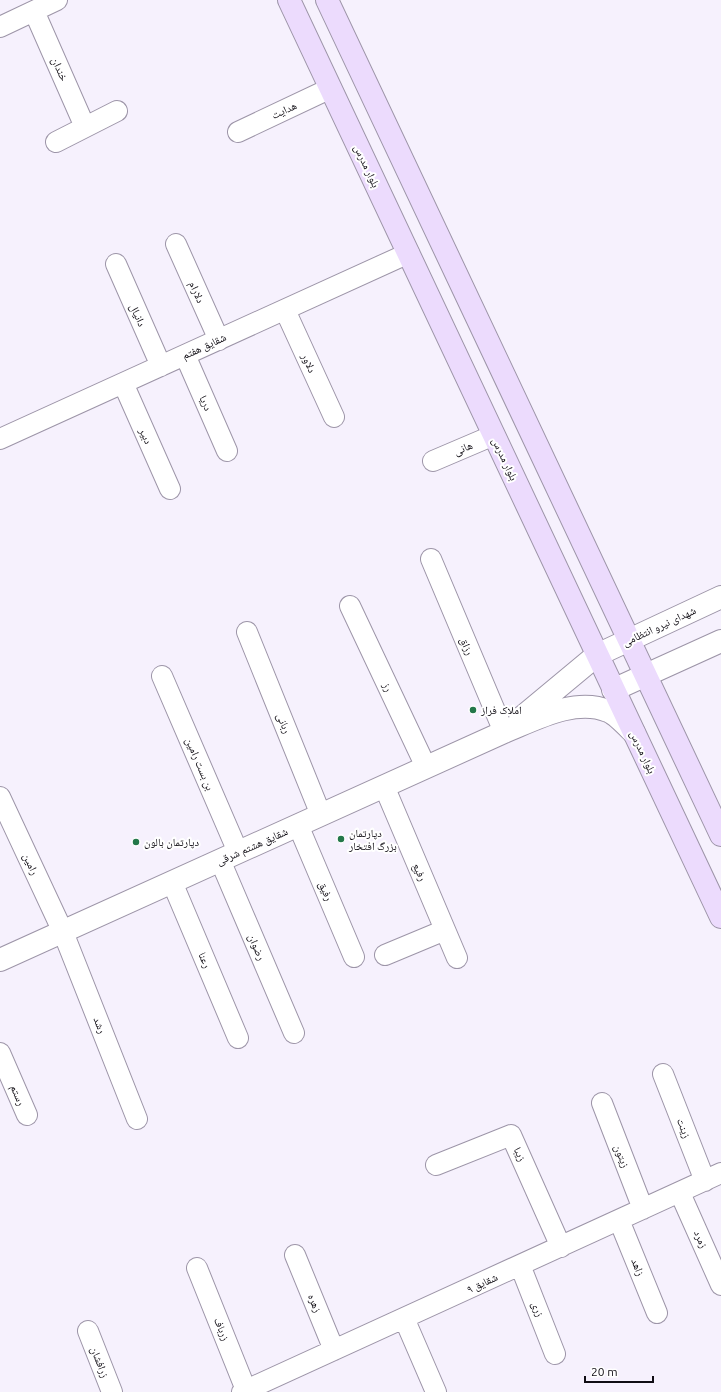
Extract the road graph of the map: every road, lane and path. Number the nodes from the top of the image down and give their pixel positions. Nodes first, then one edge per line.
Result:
1 (58, 0) edge
2 (289, 0) edge
3 (327, 0) edge
4 (34, 11) junction
5 (2, 21) edge
6 (331, 88) junction
7 (118, 111) dead end
8 (85, 127) junction
9 (238, 132) dead end
10 (56, 142) dead end
11 (176, 244) dead end
12 (409, 253) junction
13 (116, 264) dead end
14 (285, 310) junction
15 (219, 340) junction
16 (185, 355) junction
17 (161, 366) junction
18 (123, 383) junction
19 (334, 417) dead end
20 (494, 435) junction
21 (0, 439) edge
22 (227, 452) dead end
23 (433, 461) dead end
24 (170, 489) dead end
25 (431, 559) dead end
26 (721, 597) edge
27 (350, 606) dead end
28 (247, 632) dead end
29 (629, 640) junction
30 (721, 640) edge
31 (597, 655) junction
32 (646, 675) junction
33 (162, 676) dead end
34 (613, 690) junction
35 (504, 732) junction
36 (634, 733) junction
37 (426, 767) junction
38 (384, 786) junction
39 (3, 809) edge
40 (321, 815) junction
41 (298, 825) junction
42 (721, 835) edge
43 (229, 856) junction
44 (172, 882) junction
45 (721, 918) edge
46 (445, 930) junction
47 (63, 932) junction
48 (385, 955) dead end
49 (354, 957) dead end
50 (457, 958) dead end
51 (0, 960) edge
52 (294, 1034) dead end
53 (238, 1038) dead end
54 (0, 1053) edge
55 (663, 1074) dead end
56 (602, 1103) dead end
57 (27, 1115) dead end
58 (137, 1119) dead end
59 (436, 1165) dead end
60 (713, 1177) edge
61 (680, 1193) junction
62 (643, 1209) junction
63 (619, 1220) junction
64 (561, 1247) junction
65 (295, 1256) dead end
66 (520, 1265) junction
67 (197, 1268) dead end
68 (721, 1285) edge
69 (657, 1313) dead end
70 (404, 1318) junction
71 (88, 1331) dead end
72 (334, 1350) junction
73 (555, 1354) dead end
74 (244, 1391) edge
75 (112, 1392) edge
76 (436, 1392) edge

1 - 4 street
2 - 6 main road, بلوار مدرس
3 - 29 main road
4 - 5 street
4 - 8 street, خندان
6 - 9 street, هدایت
6 - 12 main road, بلوار مدرس
7 - 8 street
8 - 10 street
11 - 15 street, دلارام
12 - 14 street, شقایق هفتم
12 - 20 main road, بلوار مدرس
13 - 17 street, دانیال
14 - 15 street, شقایق هفتم
14 - 19 street, دلاور
15 - 16 street, شقایق هفتم
16 - 17 street, شقایق هفتم
16 - 22 street, دریا
17 - 18 street, شقایق هفتم
18 - 21 street, شقایق هفتم
18 - 24 street, دبیر
20 - 23 street, هانی
20 - 31 main road, بلوار مدرس
25 - 35 street, رزاق
26 - 29 street, شهدای نیرو انتظامی
27 - 37 street, رز
28 - 40 street, ربانی
29 - 31 street, شهدای نیرو انتظامی
29 - 32 main road
30 - 32 street
31 - 34 main road, بلوار مدرس
31 - 35 street, شقایق هشتم شرقی
32 - 34 street
32 - 42 main road
33 - 43 street, بن بست رامین
34 - 36 main road, بلوار مدرس
35 - 36 street, شقایق هشتم شرقی
35 - 37 street, شقایق هشتم شرقی
36 - 45 main road, بلوار مدرس
37 - 38 street, شقایق هشتم شرقی
38 - 40 street, شقایق هشتم شرقی
38 - 46 street, رفیع
39 - 47 street, رامین
40 - 41 street, شقایق هشتم شرقی
41 - 43 street, شقایق هشتم شرقی
41 - 49 street, رفیق
43 - 44 street, شقایق هشتم شرقی
43 - 52 street, رضوان
44 - 47 street, شقایق هشتم شرقی
44 - 53 street, رعنا
46 - 48 street
46 - 50 street, رفیع
47 - 51 street, شقایق هشتم شرقی
47 - 58 street, رشد
54 - 57 street, رستم
55 - 60 street, زینت
56 - 62 street, زیتون
59 - 64 street, زیبا
60 - 61 street, شقایق ۹
61 - 62 street, شقایق ۹
61 - 68 street, زمرد
62 - 63 street, شقایق ۹
63 - 64 street, شقایق ۹
63 - 69 street, زاهد
64 - 66 street, شقایق ۹
65 - 72 street, زهره
66 - 70 street, شقایق ۹
66 - 73 street, زری
67 - 74 street, زرباف
70 - 72 street, شقایق ۹
70 - 76 street
71 - 75 street, زرافشان
72 - 74 street, شقایق ۹

